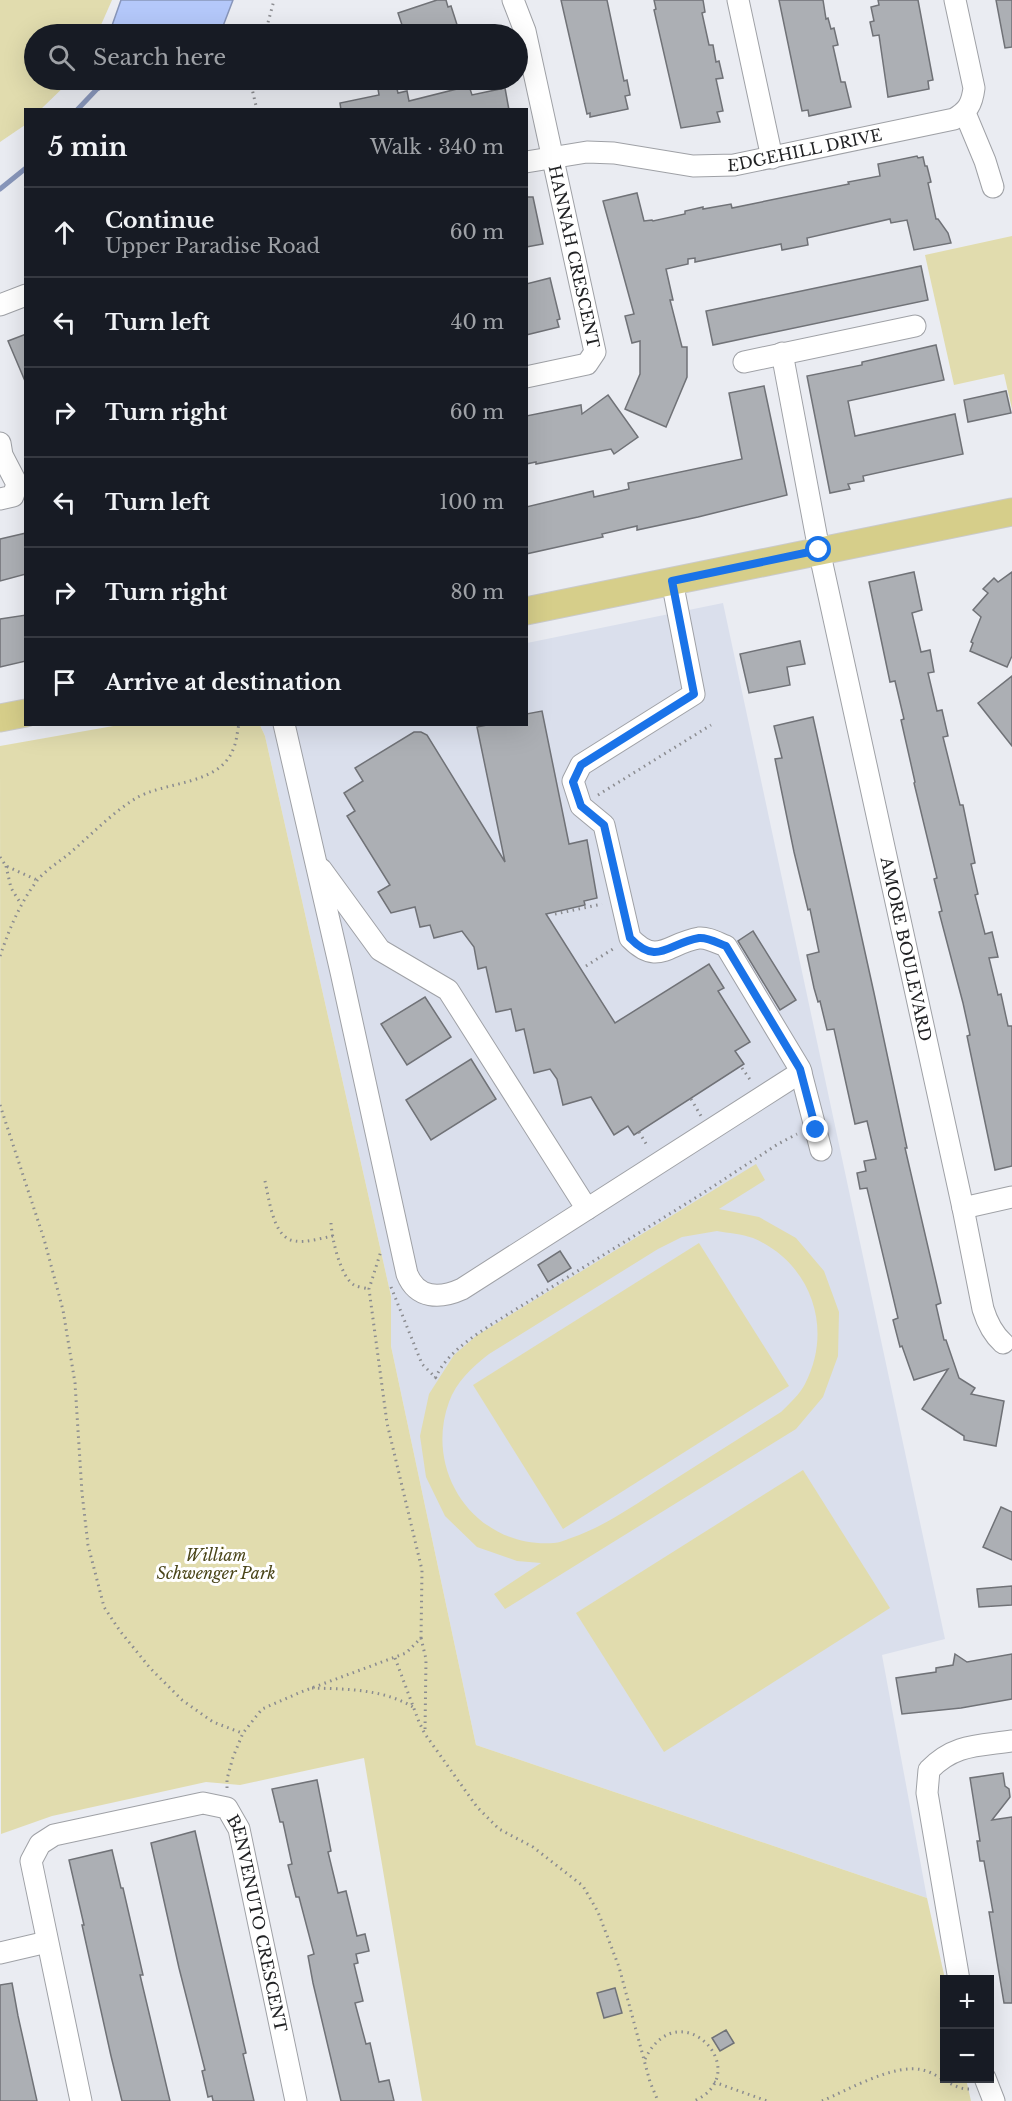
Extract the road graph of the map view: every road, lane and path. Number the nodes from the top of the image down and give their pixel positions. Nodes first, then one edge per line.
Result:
1 (274, 0) edge
2 (513, 0) edge
3 (738, 0) edge
4 (955, 0) edge
5 (268, 24) edge
6 (522, 24) edge
7 (528, 44) edge
8 (252, 90) edge
9 (257, 108) edge
10 (966, 113) junction
11 (554, 158) junction
12 (772, 158) junction
13 (528, 162) edge
14 (993, 187) dead end
15 (24, 296) edge
16 (0, 305) edge
17 (915, 326) dead end
18 (782, 353) junction
19 (744, 362) dead end
20 (528, 377) edge
21 (0, 443) edge
22 (0, 499) edge
23 (1012, 512) edge
24 (819, 550) junction
25 (672, 581) junction
26 (528, 611) edge
27 (24, 713) edge
28 (0, 718) edge
29 (711, 725) dead end
30 (239, 726) edge
31 (284, 726) edge
32 (581, 806) junction
33 (0, 857) edge
34 (315, 861) junction
35 (6, 866) junction
36 (38, 880) junction
37 (622, 900) junction
38 (21, 904) junction
39 (555, 914) dead end
40 (630, 938) junction
41 (0, 956) edge
42 (586, 966) dead end
43 (801, 1072) junction
44 (0, 1105) edge
45 (819, 1140) joint
46 (265, 1180) dead end
47 (1012, 1197) edge
48 (963, 1208) junction
49 (587, 1209) junction
50 (331, 1223) dead end
51 (397, 1227) junction
52 (333, 1236) junction
53 (405, 1263) junction
54 (369, 1288) junction
55 (1003, 1343) dead end
56 (422, 1638) junction
57 (395, 1658) junction
58 (310, 1688) junction
59 (415, 1708) junction
60 (243, 1733) junction
61 (425, 1734) junction
62 (1012, 1741) edge
63 (226, 1808) junction
64 (47, 1942) junction
65 (0, 1953) edge
66 (958, 1975) edge
67 (644, 2061) junction
68 (714, 2082) junction
69 (989, 2090) edge
70 (81, 2101) edge
71 (296, 2101) edge
72 (658, 2101) edge
73 (694, 2101) edge
74 (767, 2101) edge
75 (822, 2101) edge

1 - 5 path
2 - 6 street, HANNAH CRESCENT
3 - 12 street
4 - 10 street
7 - 11 street, HANNAH CRESCENT
8 - 9 path
10 - 12 street, EDGEHILL DRIVE
10 - 14 street
11 - 12 street, EDGEHILL DRIVE
11 - 13 street, EDGEHILL DRIVE
11 - 20 street, HANNAH CRESCENT
15 - 16 street
17 - 18 street
18 - 19 street
18 - 24 street, AMORE BOULEVARD
21 - 22 street
23 - 24 main road
24 - 25 main road
24 - 48 street, AMORE BOULEVARD
25 - 26 main road
25 - 32 street
27 - 28 main road
29 - 32 path
30 - 36 path
31 - 34 street
32 - 37 street
33 - 35 path
34 - 49 street
34 - 51 street
35 - 36 path
35 - 38 path
36 - 38 path
37 - 39 path
37 - 40 street
38 - 41 path
40 - 42 path
40 - 43 street
43 - 45 street
43 - 49 street
44 - 60 path
45 - 53 path
46 - 52 path
47 - 48 street
48 - 55 street, AMORE BOULEVARD
49 - 53 street
50 - 52 path
51 - 53 street
51 - 54 path
52 - 54 path
54 - 56 path
56 - 57 path
56 - 61 path
57 - 58 path
57 - 59 path
58 - 59 path
58 - 60 path
59 - 61 path
60 - 63 path
61 - 67 path
62 - 66 street
63 - 64 street, BENVENUTO CRESCENT
63 - 71 street, BENVENUTO CRESCENT
64 - 65 street
64 - 70 street, BENVENUTO CRESCENT
67 - 68 path
67 - 72 path
68 - 73 path
68 - 74 path
69 - 75 path

